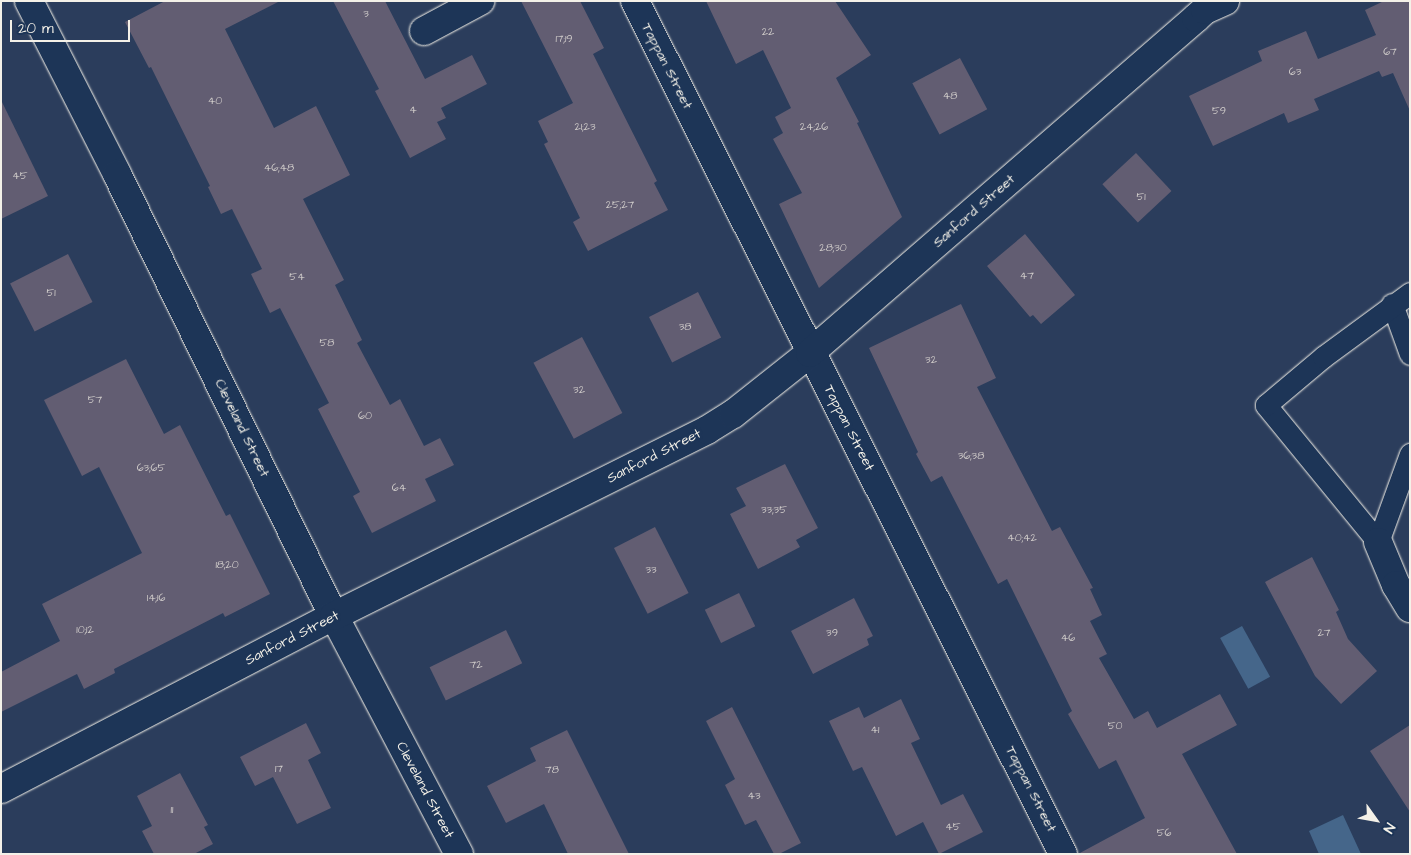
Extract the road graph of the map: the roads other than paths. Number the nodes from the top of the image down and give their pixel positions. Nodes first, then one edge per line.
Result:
1 (29, 1) edge
2 (480, 1) edge
3 (635, 1) edge
4 (1210, 4) edge
5 (424, 31) dead end
6 (1410, 293) edge
7 (1392, 304) junction
8 (810, 353) junction
9 (1410, 354) edge
10 (1410, 454) edge
11 (1378, 542) junction
12 (1410, 608) edge
13 (334, 616) junction
14 (1, 789) edge
15 (459, 854) edge
16 (1063, 854) edge

1 - 13 street, Cleveland Street
2 - 5 street
3 - 8 street, Tappan Street
4 - 8 street, Sanford Street
6 - 7 lane
7 - 9 lane
7 - 11 lane
8 - 13 street, Sanford Street
8 - 16 street, Tappan Street
10 - 11 lane
11 - 12 street
13 - 14 street, Sanford Street
13 - 15 street, Cleveland Street

